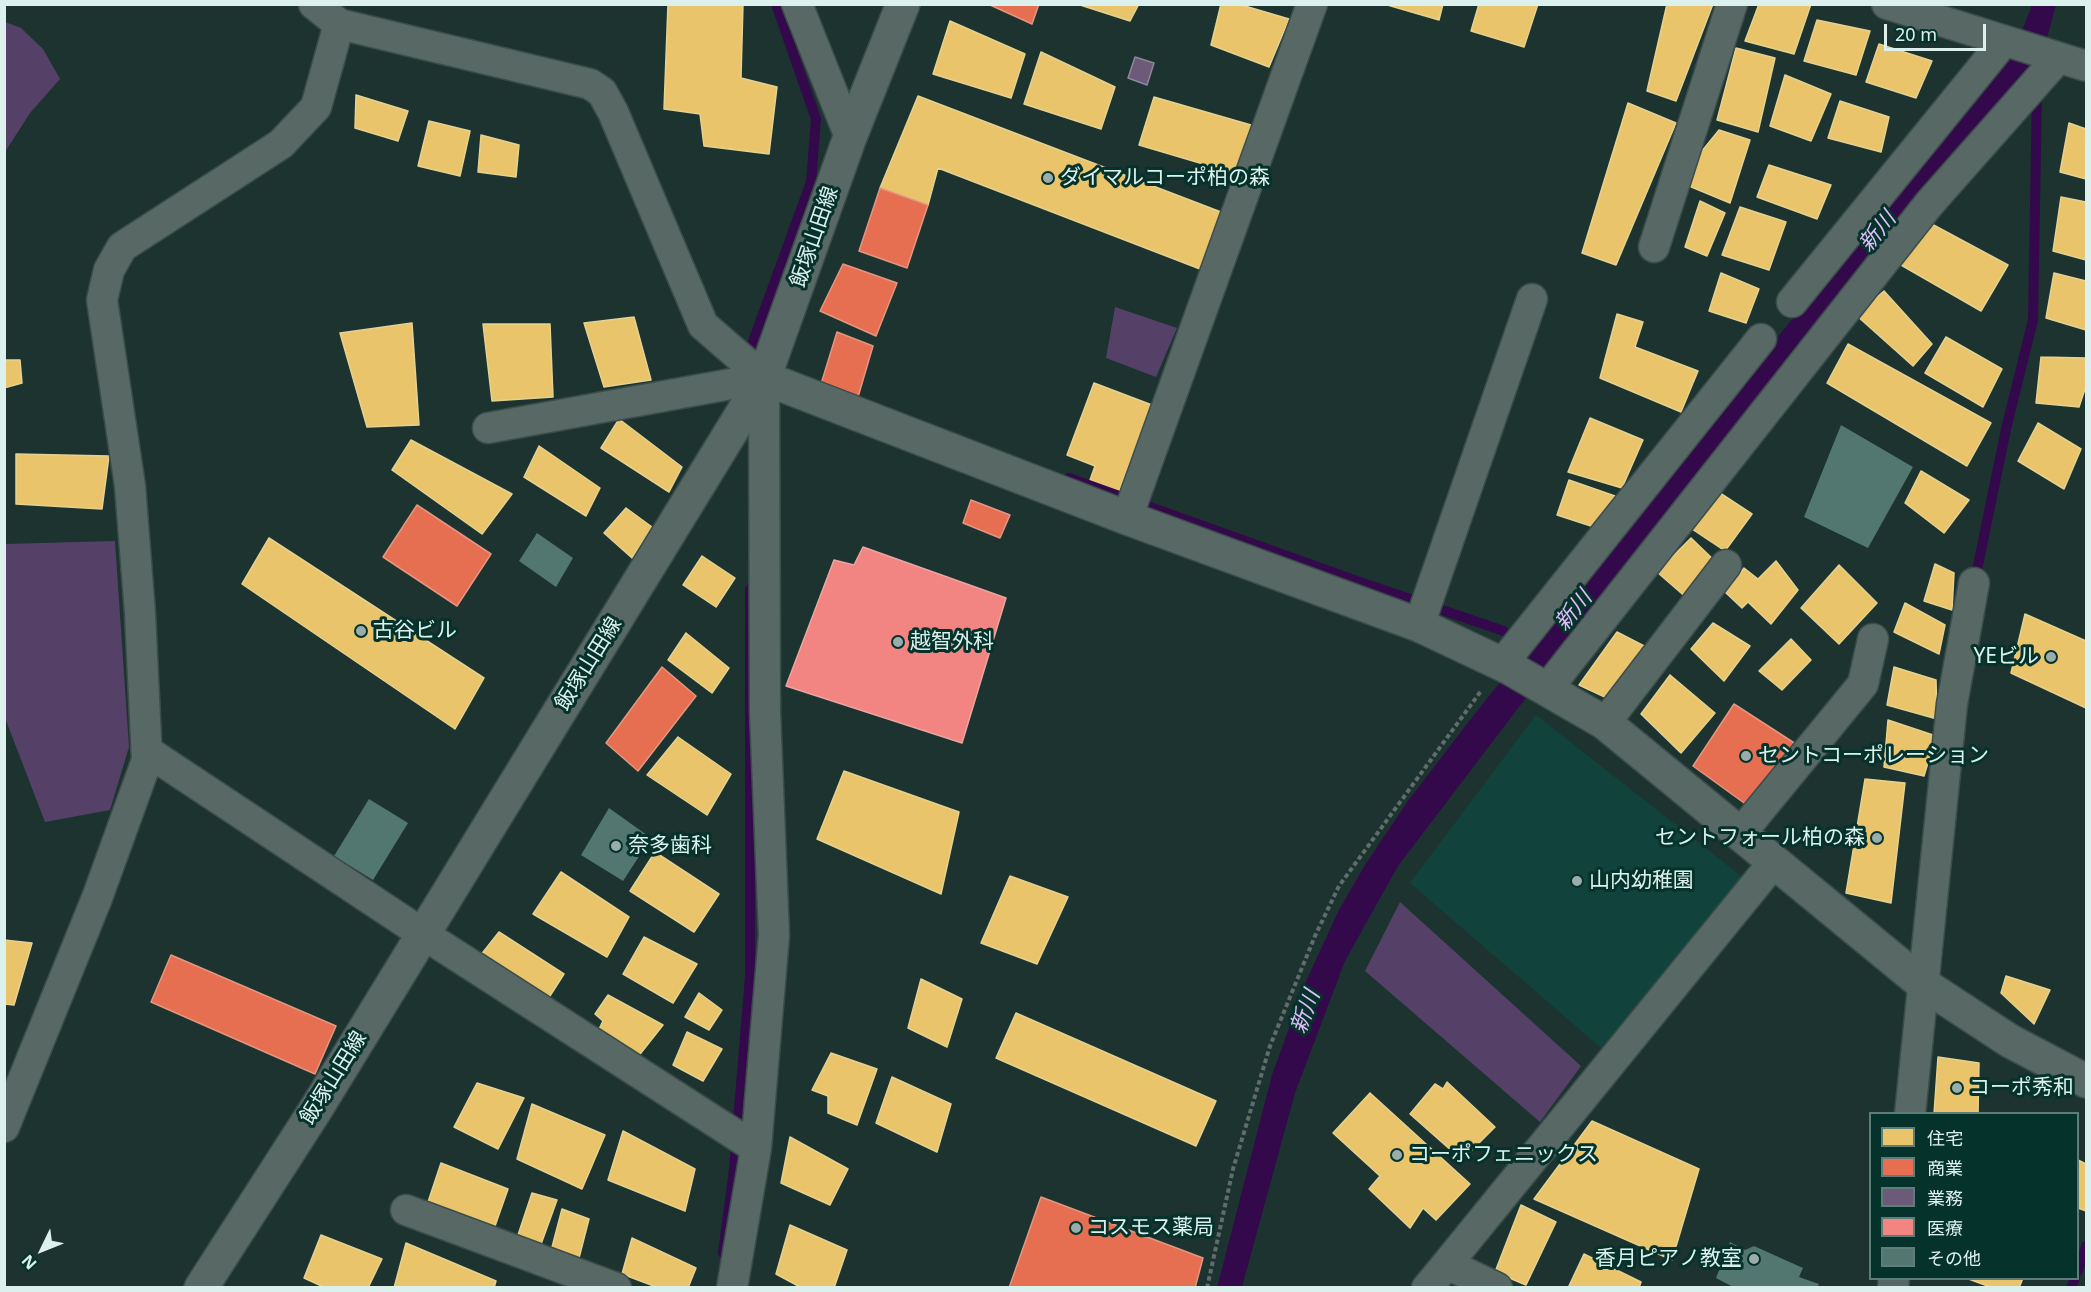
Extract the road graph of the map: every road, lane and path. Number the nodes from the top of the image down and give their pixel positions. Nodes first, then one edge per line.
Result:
1 (314, 4) edge
2 (797, 4) edge
3 (903, 4) edge
4 (1312, 4) edge
5 (1731, 4) edge
6 (1887, 4) edge
7 (339, 24) junction
8 (2009, 42) junction
9 (2063, 59) edge
10 (850, 137) junction
11 (1654, 247) dead end
12 (1532, 299) dead end
13 (1792, 302) dead end
14 (1761, 339) dead end
15 (765, 378) junction
16 (488, 428) dead end
17 (1127, 518) junction
18 (1726, 565) dead end
19 (1974, 583) dead end
20 (1419, 625) junction
21 (1873, 639) dead end
22 (1505, 665) junction
23 (1544, 688) junction
24 (1605, 723) junction
25 (147, 751) junction
26 (1740, 834) junction
27 (1774, 862) junction
28 (423, 934) junction
29 (1923, 984) junction
30 (2086, 1081) edge
31 (1910, 1112) edge
32 (4, 1127) edge
33 (756, 1148) junction
34 (406, 1210) dead end
35 (1447, 1264) junction
36 (201, 1287) edge
37 (615, 1287) edge
38 (732, 1287) edge
39 (1207, 1287) edge
40 (1426, 1287) edge
41 (1497, 1287) edge

1 - 7 street
2 - 10 street
3 - 10 street, 飯塚山田線
4 - 17 street
5 - 11 street
6 - 8 street
7 - 15 street
7 - 25 street
8 - 9 street
8 - 13 street
9 - 23 street
10 - 15 street, 飯塚山田線
12 - 20 street
14 - 22 street
15 - 16 street
15 - 17 street
15 - 28 street, 飯塚山田線
15 - 33 street
17 - 20 street
18 - 24 street
19 - 29 street
20 - 22 street
21 - 26 street
22 - 23 street
22 - 39 path
23 - 24 street
24 - 26 street
25 - 28 street
25 - 32 street
26 - 27 street
27 - 29 street
27 - 35 street
28 - 33 street
28 - 36 street, 飯塚山田線
29 - 30 street
29 - 31 street
33 - 38 street
34 - 37 street
35 - 40 street
35 - 41 street

